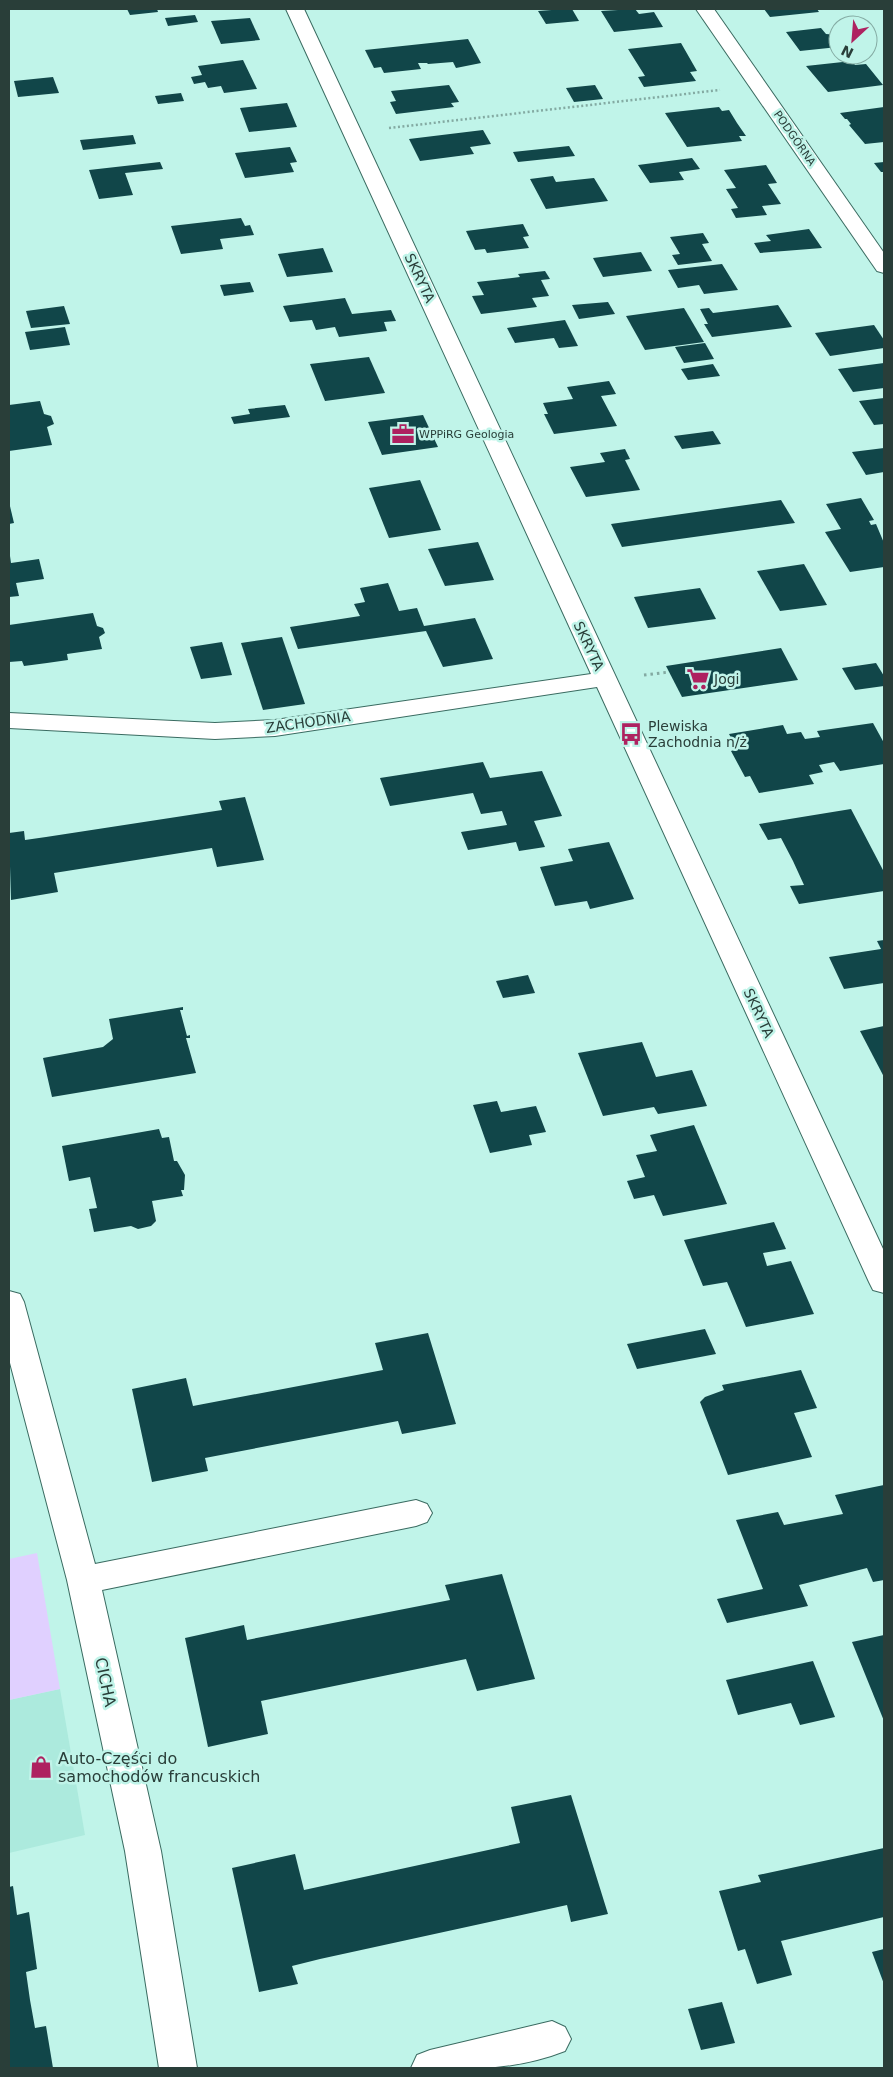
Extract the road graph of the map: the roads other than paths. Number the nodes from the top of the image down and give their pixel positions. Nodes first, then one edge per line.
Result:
1 (295, 9) edge
2 (705, 9) edge
3 (884, 267) edge
4 (605, 679) junction
5 (9, 721) edge
6 (884, 1282) edge
7 (9, 1302) edge
8 (416, 1513) dead end
9 (83, 1580) junction
10 (552, 2040) dead end
11 (178, 2068) edge
12 (430, 2068) edge

1 - 4 street, SKRYTA
2 - 3 street, PODGÓRNA
4 - 5 street, ZACHODNIA
4 - 6 street, SKRYTA
7 - 9 street, CICHA
8 - 9 street
9 - 11 street, CICHA
10 - 12 street

